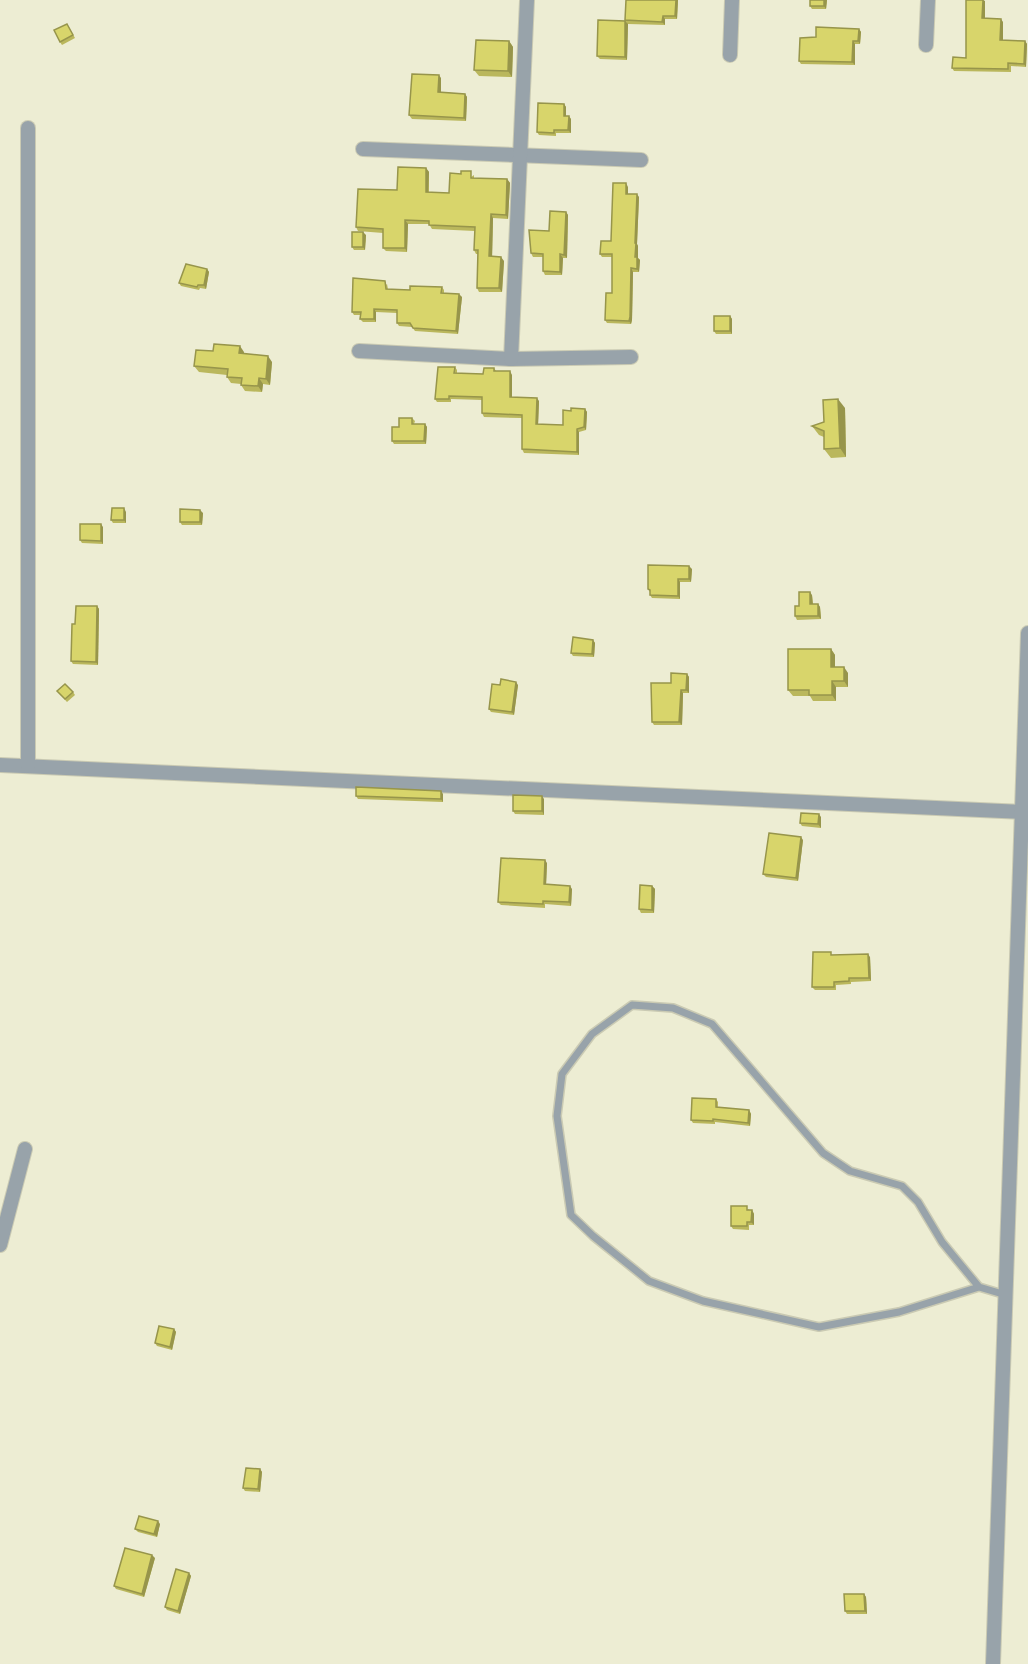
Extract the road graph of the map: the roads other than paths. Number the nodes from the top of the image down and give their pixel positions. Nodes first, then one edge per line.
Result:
1 (527, 0) edge
2 (732, 0) edge
3 (928, 0) edge
4 (926, 45) dead end
5 (730, 55) dead end
6 (28, 128) dead end
7 (363, 149) dead end
8 (520, 154) junction
9 (641, 160) dead end
10 (359, 351) dead end
11 (631, 357) dead end
12 (511, 359) junction
13 (1028, 633) edge
14 (0, 765) edge
15 (28, 766) junction
16 (1023, 812) junction
17 (25, 1149) dead end
18 (0, 1245) edge
19 (979, 1287) junction
20 (1006, 1295) junction
21 (993, 1664) edge

1 - 8 street
2 - 5 street
3 - 4 street
6 - 15 street
7 - 8 street
8 - 9 street
8 - 12 street
10 - 12 street
11 - 12 street
13 - 16 street
14 - 15 street
15 - 16 street
16 - 20 street
17 - 18 street
19 - 19 lane
19 - 20 lane
20 - 21 street

